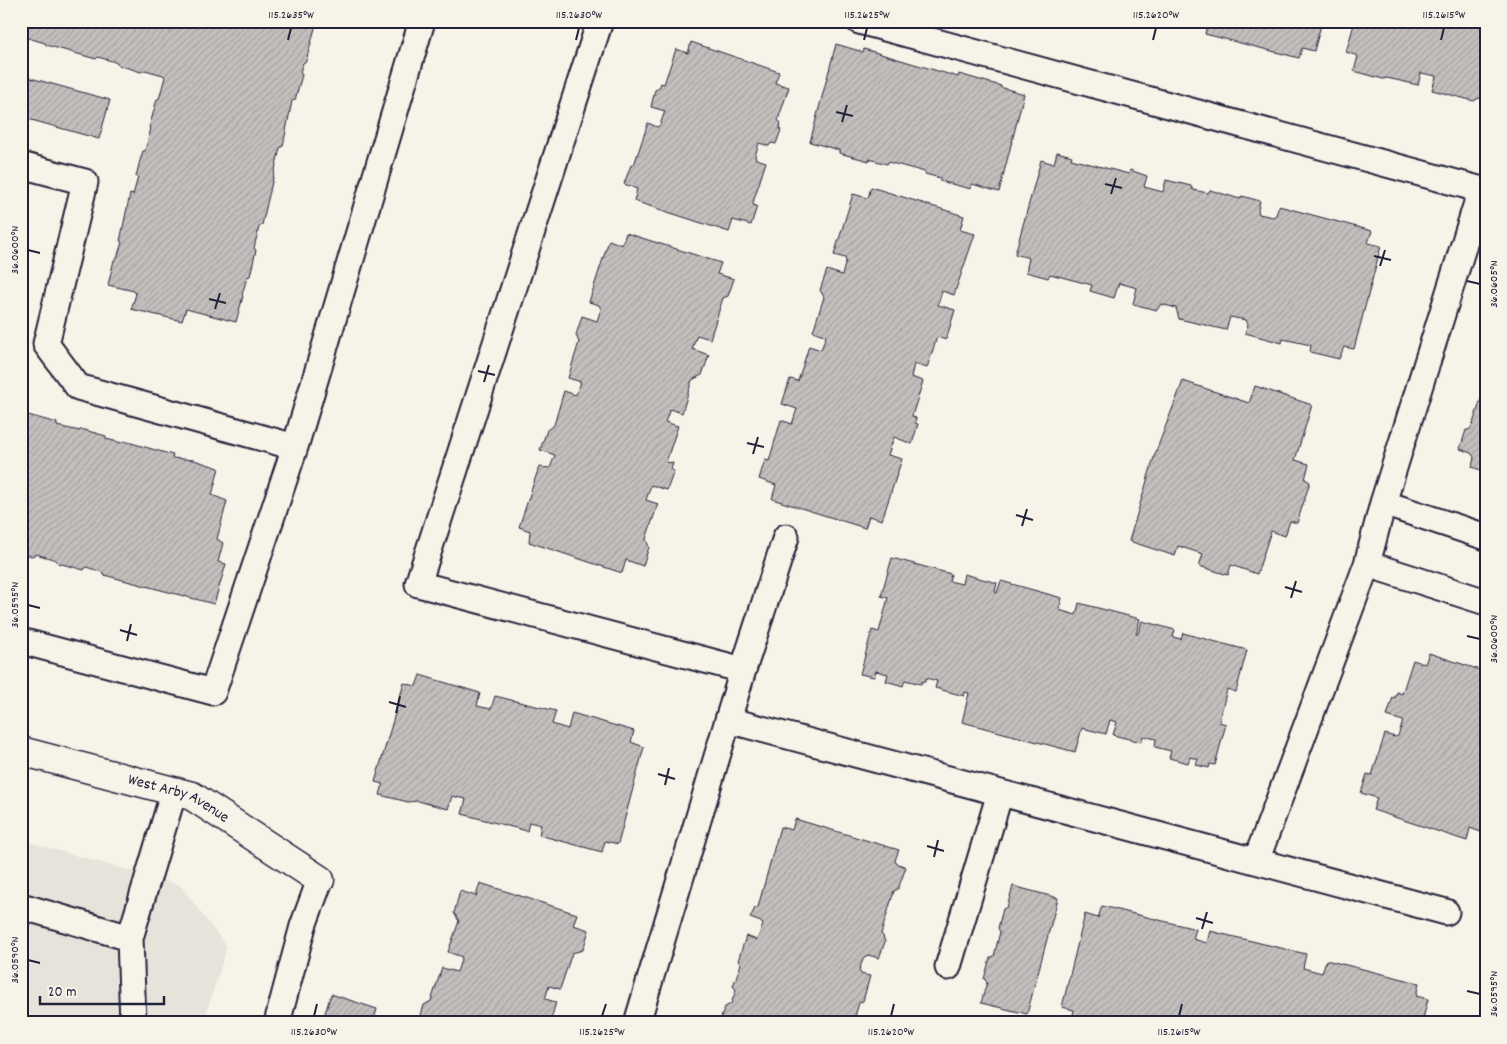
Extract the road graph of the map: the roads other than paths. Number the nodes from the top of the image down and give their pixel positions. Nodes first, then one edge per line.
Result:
1 (422, 21) edge
2 (600, 21) edge
3 (859, 21) edge
4 (21, 165) edge
5 (1483, 191) edge
6 (295, 447) junction
7 (1383, 502) junction
8 (786, 536) dead end
9 (1486, 537) edge
10 (1367, 564) junction
11 (1486, 602) edge
12 (21, 641) edge
13 (743, 670) junction
14 (728, 720) junction
15 (21, 751) edge
16 (174, 792) junction
17 (1000, 793) junction
18 (1256, 861) junction
19 (320, 880) joint
20 (21, 906) edge
21 (1446, 912) dead end
22 (130, 938) junction
23 (948, 967) dead end
24 (133, 1023) edge
25 (277, 1023) edge
26 (637, 1023) edge

1 - 6 lane
2 - 13 lane
3 - 5 lane
4 - 6 lane
5 - 7 lane
6 - 12 lane
7 - 9 lane
7 - 10 lane
8 - 13 lane
10 - 11 lane
10 - 18 lane
13 - 14 lane
14 - 17 lane
14 - 26 lane
15 - 16 street, West Arby Avenue
16 - 19 street, West Arby Avenue
16 - 22 lane
17 - 18 lane
17 - 23 lane
18 - 21 lane
19 - 25 lane
20 - 22 lane
22 - 24 lane

